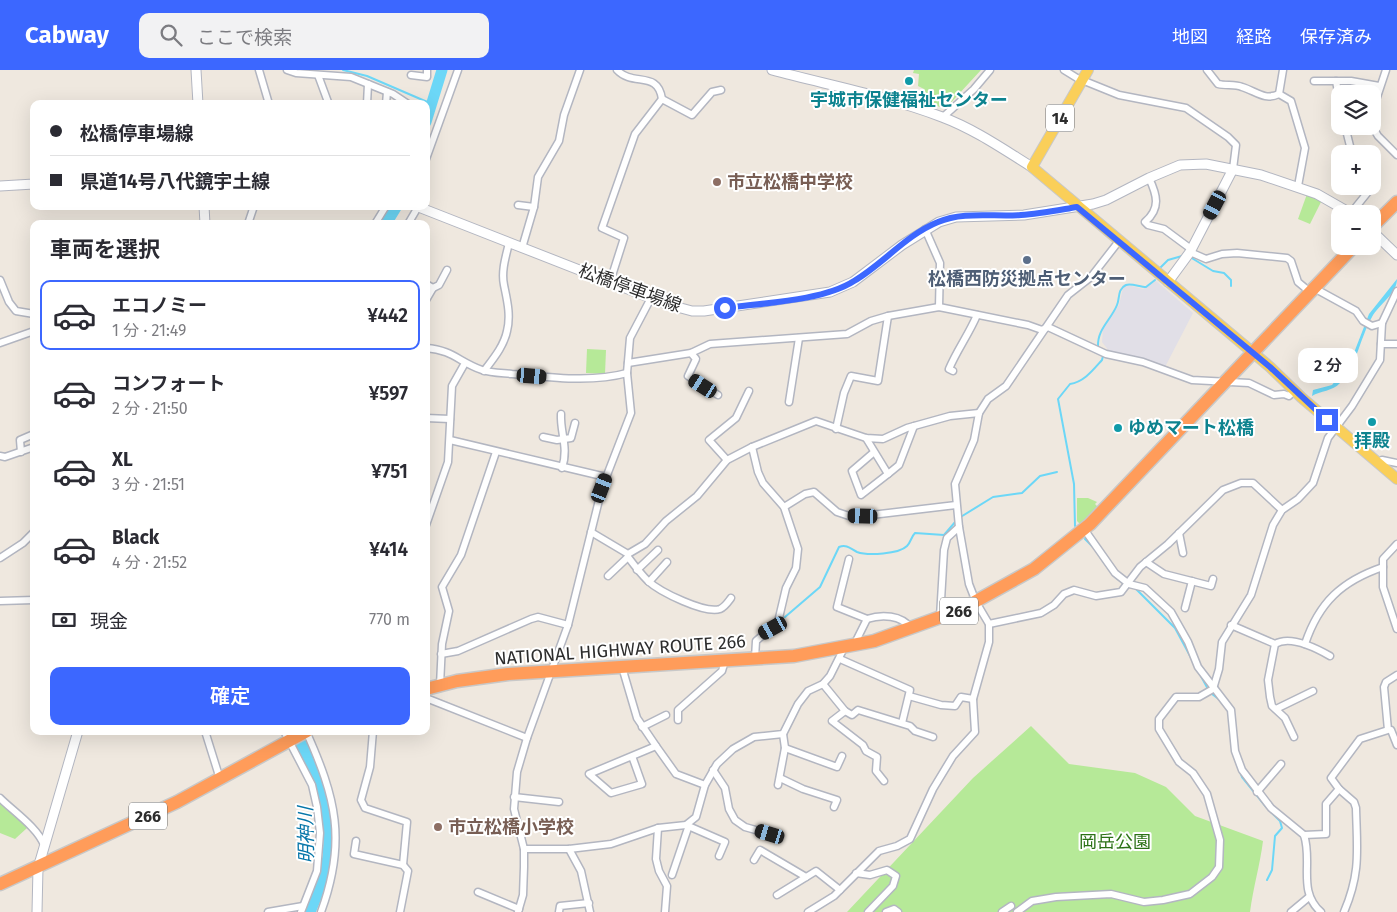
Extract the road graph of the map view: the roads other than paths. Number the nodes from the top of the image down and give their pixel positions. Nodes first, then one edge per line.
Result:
1 (196, 70) edge
2 (259, 70) edge
3 (287, 70) edge
4 (428, 70) edge
5 (458, 70) edge
6 (580, 70) edge
7 (617, 70) edge
8 (772, 70) edge
9 (990, 70) edge
10 (1064, 70) edge
11 (1088, 70) edge
12 (1207, 70) edge
13 (1283, 70) edge
14 (1386, 70) edge
15 (318, 75) junction
16 (410, 75) dead end
17 (1082, 80) junction
18 (1314, 81) dead end
19 (1336, 81) junction
20 (368, 84) junction
21 (1337, 85) edge
22 (1373, 85) edge
23 (1379, 85) edge
24 (721, 90) dead end
25 (387, 92) junction
26 (1279, 94) junction
27 (662, 99) junction
28 (198, 100) edge
29 (268, 100) edge
30 (327, 100) edge
31 (367, 100) edge
32 (386, 100) edge
33 (401, 100) edge
34 (943, 117) junction
35 (1377, 135) edge
36 (430, 148) edge
37 (1397, 155) edge
38 (1032, 166) junction
39 (1233, 169) junction
40 (1149, 178) junction
41 (30, 184) edge
42 (1298, 186) junction
43 (1, 188) edge
44 (1366, 195) edge
45 (1397, 202) edge
46 (518, 205) dead end
47 (1338, 205) edge
48 (1358, 205) edge
49 (534, 207) junction
50 (1077, 207) junction
51 (425, 210) edge
52 (1381, 219) edge
53 (925, 229) junction
54 (1381, 238) edge
55 (1119, 241) junction
56 (509, 243) junction
57 (522, 248) junction
58 (1189, 254) junction
59 (1345, 255) edge
60 (1397, 255) edge
61 (446, 270) dead end
62 (0, 280) edge
63 (610, 282) junction
64 (1168, 282) junction
65 (430, 286) edge
66 (1312, 290) junction
67 (1397, 291) edge
68 (651, 298) junction
69 (939, 307) junction
70 (30, 313) edge
71 (977, 315) junction
72 (888, 316) junction
73 (1382, 323) junction
74 (1048, 327) junction
75 (30, 332) edge
76 (800, 338) junction
77 (0, 342) edge
78 (1381, 344) junction
79 (1397, 344) edge
80 (430, 348) edge
81 (690, 352) junction
82 (1253, 353) junction
83 (465, 362) junction
84 (628, 363) junction
85 (484, 371) junction
86 (953, 371) dead end
87 (627, 373) junction
88 (1227, 381) junction
89 (1295, 390) junction
90 (749, 391) dead end
91 (718, 395) dead end
92 (789, 402) dead end
93 (979, 413) junction
94 (561, 414) dead end
95 (430, 418) edge
96 (450, 419) junction
97 (575, 423) dead end
98 (914, 426) junction
99 (1335, 427) junction
100 (836, 429) junction
101 (30, 436) edge
102 (543, 437) dead end
103 (563, 438) junction
104 (866, 438) junction
105 (450, 440) junction
106 (752, 447) junction
107 (30, 449) edge
108 (21, 452) junction
109 (496, 452) junction
110 (873, 453) junction
111 (0, 456) edge
112 (727, 460) junction
113 (1382, 460) dead end
114 (1397, 463) edge
115 (562, 468) junction
116 (888, 474) junction
117 (606, 477) junction
118 (1397, 479) edge
119 (956, 505) junction
120 (784, 507) junction
121 (1282, 510) junction
122 (430, 514) edge
123 (959, 521) junction
124 (1084, 529) junction
125 (591, 532) junction
126 (1179, 533) junction
127 (30, 535) edge
128 (1397, 544) edge
129 (658, 550) dead end
130 (1183, 553) dead end
131 (628, 556) junction
132 (0, 558) edge
133 (849, 558) dead end
134 (667, 562) dead end
135 (1146, 562) junction
136 (1383, 567) junction
137 (637, 570) junction
138 (608, 576) dead end
139 (1192, 581) junction
140 (649, 582) junction
141 (1130, 584) junction
142 (1211, 585) dead end
143 (732, 598) dead end
144 (30, 600) edge
145 (0, 601) edge
146 (976, 602) junction
147 (1185, 608) dead end
148 (867, 619) junction
149 (940, 619) junction
150 (989, 624) junction
151 (568, 625) junction
152 (1232, 626) junction
153 (912, 629) junction
154 (1397, 630) edge
155 (1275, 644) junction
156 (1305, 644) junction
157 (846, 651) junction
158 (441, 654) junction
159 (1330, 656) dead end
160 (754, 658) junction
161 (726, 659) junction
162 (622, 667) junction
163 (553, 671) junction
164 (1397, 675) edge
165 (823, 684) junction
166 (440, 686) junction
167 (430, 688) edge
168 (1213, 689) junction
169 (1313, 691) dead end
170 (909, 696) junction
171 (973, 699) junction
172 (430, 700) edge
173 (1276, 709) junction
174 (845, 710) junction
175 (666, 715) dead end
176 (678, 720) dead end
177 (902, 723) junction
178 (642, 727) junction
179 (1392, 730) edge
180 (783, 734) junction
181 (77, 735) edge
182 (206, 735) edge
183 (296, 735) edge
184 (298, 735) edge
185 (299, 735) edge
186 (373, 735) edge
187 (933, 737) dead end
188 (1294, 737) dead end
189 (527, 738) junction
190 (1397, 745) edge
191 (656, 746) junction
192 (785, 748) junction
193 (632, 756) junction
194 (842, 756) dead end
195 (1281, 764) dead end
196 (713, 770) junction
197 (220, 779) junction
198 (884, 781) dead end
199 (705, 785) junction
200 (1339, 789) junction
201 (1258, 792) junction
202 (514, 797) junction
203 (0, 798) edge
204 (837, 800) dead end
205 (559, 802) dead end
206 (687, 826) junction
207 (658, 828) junction
208 (770, 834) dead end
209 (1304, 835) junction
210 (356, 841) dead end
211 (45, 846) junction
212 (524, 849) junction
213 (570, 849) junction
214 (719, 856) dead end
215 (754, 860) dead end
216 (403, 864) junction
217 (38, 868) junction
218 (856, 873) junction
219 (672, 875) dead end
220 (806, 878) junction
221 (0, 884) edge
222 (840, 890) junction
223 (478, 892) dead end
224 (776, 895) dead end
225 (1309, 897) junction
226 (588, 903) junction
227 (1011, 906) dead end
228 (302, 909) edge
229 (518, 910) edge
230 (37, 912) edge
231 (268, 912) edge
232 (321, 912) edge
233 (400, 912) edge
234 (560, 912) edge
235 (590, 912) edge
236 (665, 912) edge
237 (808, 912) edge
238 (868, 912) edge
239 (886, 912) edge
240 (898, 912) edge
241 (1002, 912) edge
242 (1018, 912) edge
243 (1291, 912) edge
244 (1321, 912) edge
245 (1344, 912) edge

1 - 28 main road
2 - 29 street
3 - 15 street
4 - 16 street
5 - 36 street
6 - 49 street
7 - 27 street
8 - 34 main road
9 - 34 street
10 - 17 street
11 - 17 main road, 14
12 - 26 street
13 - 26 street
14 - 23 street
15 - 20 street
15 - 30 street
17 - 38 main road, 14
17 - 39 street
18 - 19 street
19 - 21 street
19 - 22 street
20 - 25 street
20 - 31 street
24 - 27 street
25 - 32 street
25 - 33 street
26 - 42 street
27 - 63 street
34 - 38 main road
35 - 37 street
38 - 50 main road
39 - 40 main road, 松橋停車場線
39 - 42 main road, 松橋停車場線
39 - 58 main road
40 - 50 main road, 松橋停車場線
40 - 58 street
41 - 43 main road
42 - 47 main road, 松橋停車場線
44 - 48 street
45 - 52 highway
46 - 49 street
49 - 57 street
50 - 53 main road, 松橋停車場線
50 - 55 main road
51 - 56 main road, 松橋停車場線
53 - 68 main road, 松橋停車場線
53 - 69 street
54 - 60 main road
55 - 64 main road
55 - 74 street
56 - 57 main road, 松橋停車場線
56 - 85 street
57 - 63 main road, 松橋停車場線
58 - 64 main road
58 - 66 street
59 - 66 highway, NATIONAL HIGHWAY ROUTE 266 / 266
61 - 65 street
62 - 70 street
63 - 68 main road, 松橋停車場線
64 - 82 main road
66 - 73 street
66 - 82 highway, NATIONAL HIGHWAY ROUTE 266 / 266
67 - 73 street
68 - 84 street
69 - 71 street
69 - 72 street
71 - 74 street
71 - 86 street
72 - 76 street
72 - 100 street
73 - 78 street
74 - 88 street
74 - 93 street
75 - 77 street
76 - 81 street
76 - 92 street
78 - 79 street
78 - 99 street
80 - 83 street
81 - 84 street
81 - 91 street
82 - 88 highway, NATIONAL HIGHWAY ROUTE 266 / 266
82 - 89 main road
83 - 85 street
83 - 96 street
84 - 87 street
85 - 87 street
87 - 117 street
88 - 89 street
88 - 124 highway, NATIONAL HIGHWAY ROUTE 266 / 266
89 - 99 main road
90 - 112 street
93 - 98 street
93 - 119 street
94 - 103 street
95 - 96 street
96 - 105 street
97 - 103 street
98 - 104 street
98 - 116 street
99 - 118 main road
99 - 121 street
100 - 104 street
100 - 106 street
101 - 108 street
102 - 103 street
103 - 115 street
104 - 110 street
105 - 109 street
105 - 122 street
106 - 112 street
106 - 120 street
107 - 108 street
108 - 111 street
109 - 115 street
109 - 158 street
110 - 116 street
110 - 116 street
112 - 131 street
113 - 114 street
115 - 117 street
117 - 125 street
119 - 120 street
119 - 123 street
120 - 160 street
121 - 126 street
121 - 152 street
123 - 146 street
123 - 149 street
124 - 141 street
124 - 146 highway, NATIONAL HIGHWAY ROUTE 266 / 266
125 - 131 street
125 - 151 street
126 - 130 street
126 - 135 street
127 - 132 street
128 - 136 street
129 - 137 street
131 - 137 street
131 - 138 street
133 - 148 street
134 - 140 street
135 - 139 street
135 - 141 street
136 - 154 street
136 - 156 street
137 - 140 street
139 - 142 street
139 - 147 street
140 - 143 street
141 - 150 street
141 - 168 street
144 - 145 street
146 - 149 highway, NATIONAL HIGHWAY ROUTE 266 / 266
146 - 150 street
148 - 153 street
148 - 157 street
149 - 153 highway, NATIONAL HIGHWAY ROUTE 266 / 266
150 - 171 street
151 - 158 street
151 - 163 street
152 - 155 street
152 - 168 street
153 - 157 highway, NATIONAL HIGHWAY ROUTE 266 / 266
155 - 156 street
155 - 173 street
156 - 159 street
157 - 160 highway, NATIONAL HIGHWAY ROUTE 266 / 266
157 - 165 street
157 - 170 street
158 - 166 street
160 - 161 highway, NATIONAL HIGHWAY ROUTE 266 / 266
161 - 162 highway, NATIONAL HIGHWAY ROUTE 266 / 266
161 - 176 street
162 - 163 highway, NATIONAL HIGHWAY ROUTE 266 / 266
162 - 178 street
163 - 166 highway, NATIONAL HIGHWAY ROUTE 266 / 266
163 - 189 street
164 - 179 street
165 - 174 street
165 - 180 street
166 - 167 highway, NATIONAL HIGHWAY ROUTE 266 / 266
168 - 201 street
168 - 242 street
169 - 173 street
170 - 171 street
170 - 177 street
171 - 218 street
172 - 189 street
173 - 188 street
174 - 177 street
174 - 198 street
175 - 178 street
177 - 187 street
178 - 191 street
179 - 190 street
179 - 200 street
180 - 192 street
180 - 196 street
181 - 211 main road
182 - 197 street
183 - 197 highway, 266
184 - 228 street
185 - 232 street
186 - 216 street
189 - 202 street
191 - 193 street
191 - 199 street
192 - 194 street
192 - 204 street
193 - 193 street
195 - 201 street
196 - 199 street
196 - 208 street
197 - 217 highway, 266
199 - 206 street
200 - 209 street
200 - 245 street
201 - 209 street
202 - 205 street
202 - 212 street
203 - 211 street
206 - 207 street
206 - 214 street
206 - 219 street
207 - 213 street
207 - 236 street
209 - 225 street
210 - 216 street
211 - 217 main road
212 - 213 street
212 - 229 street
213 - 226 street
215 - 220 street
216 - 233 street
217 - 221 highway, 266
217 - 230 main road
218 - 222 street
218 - 238 street
220 - 222 street
220 - 224 street
222 - 237 street
223 - 229 street
225 - 243 street
225 - 244 street
226 - 234 street
226 - 235 street
227 - 241 street
228 - 231 street
239 - 240 street

